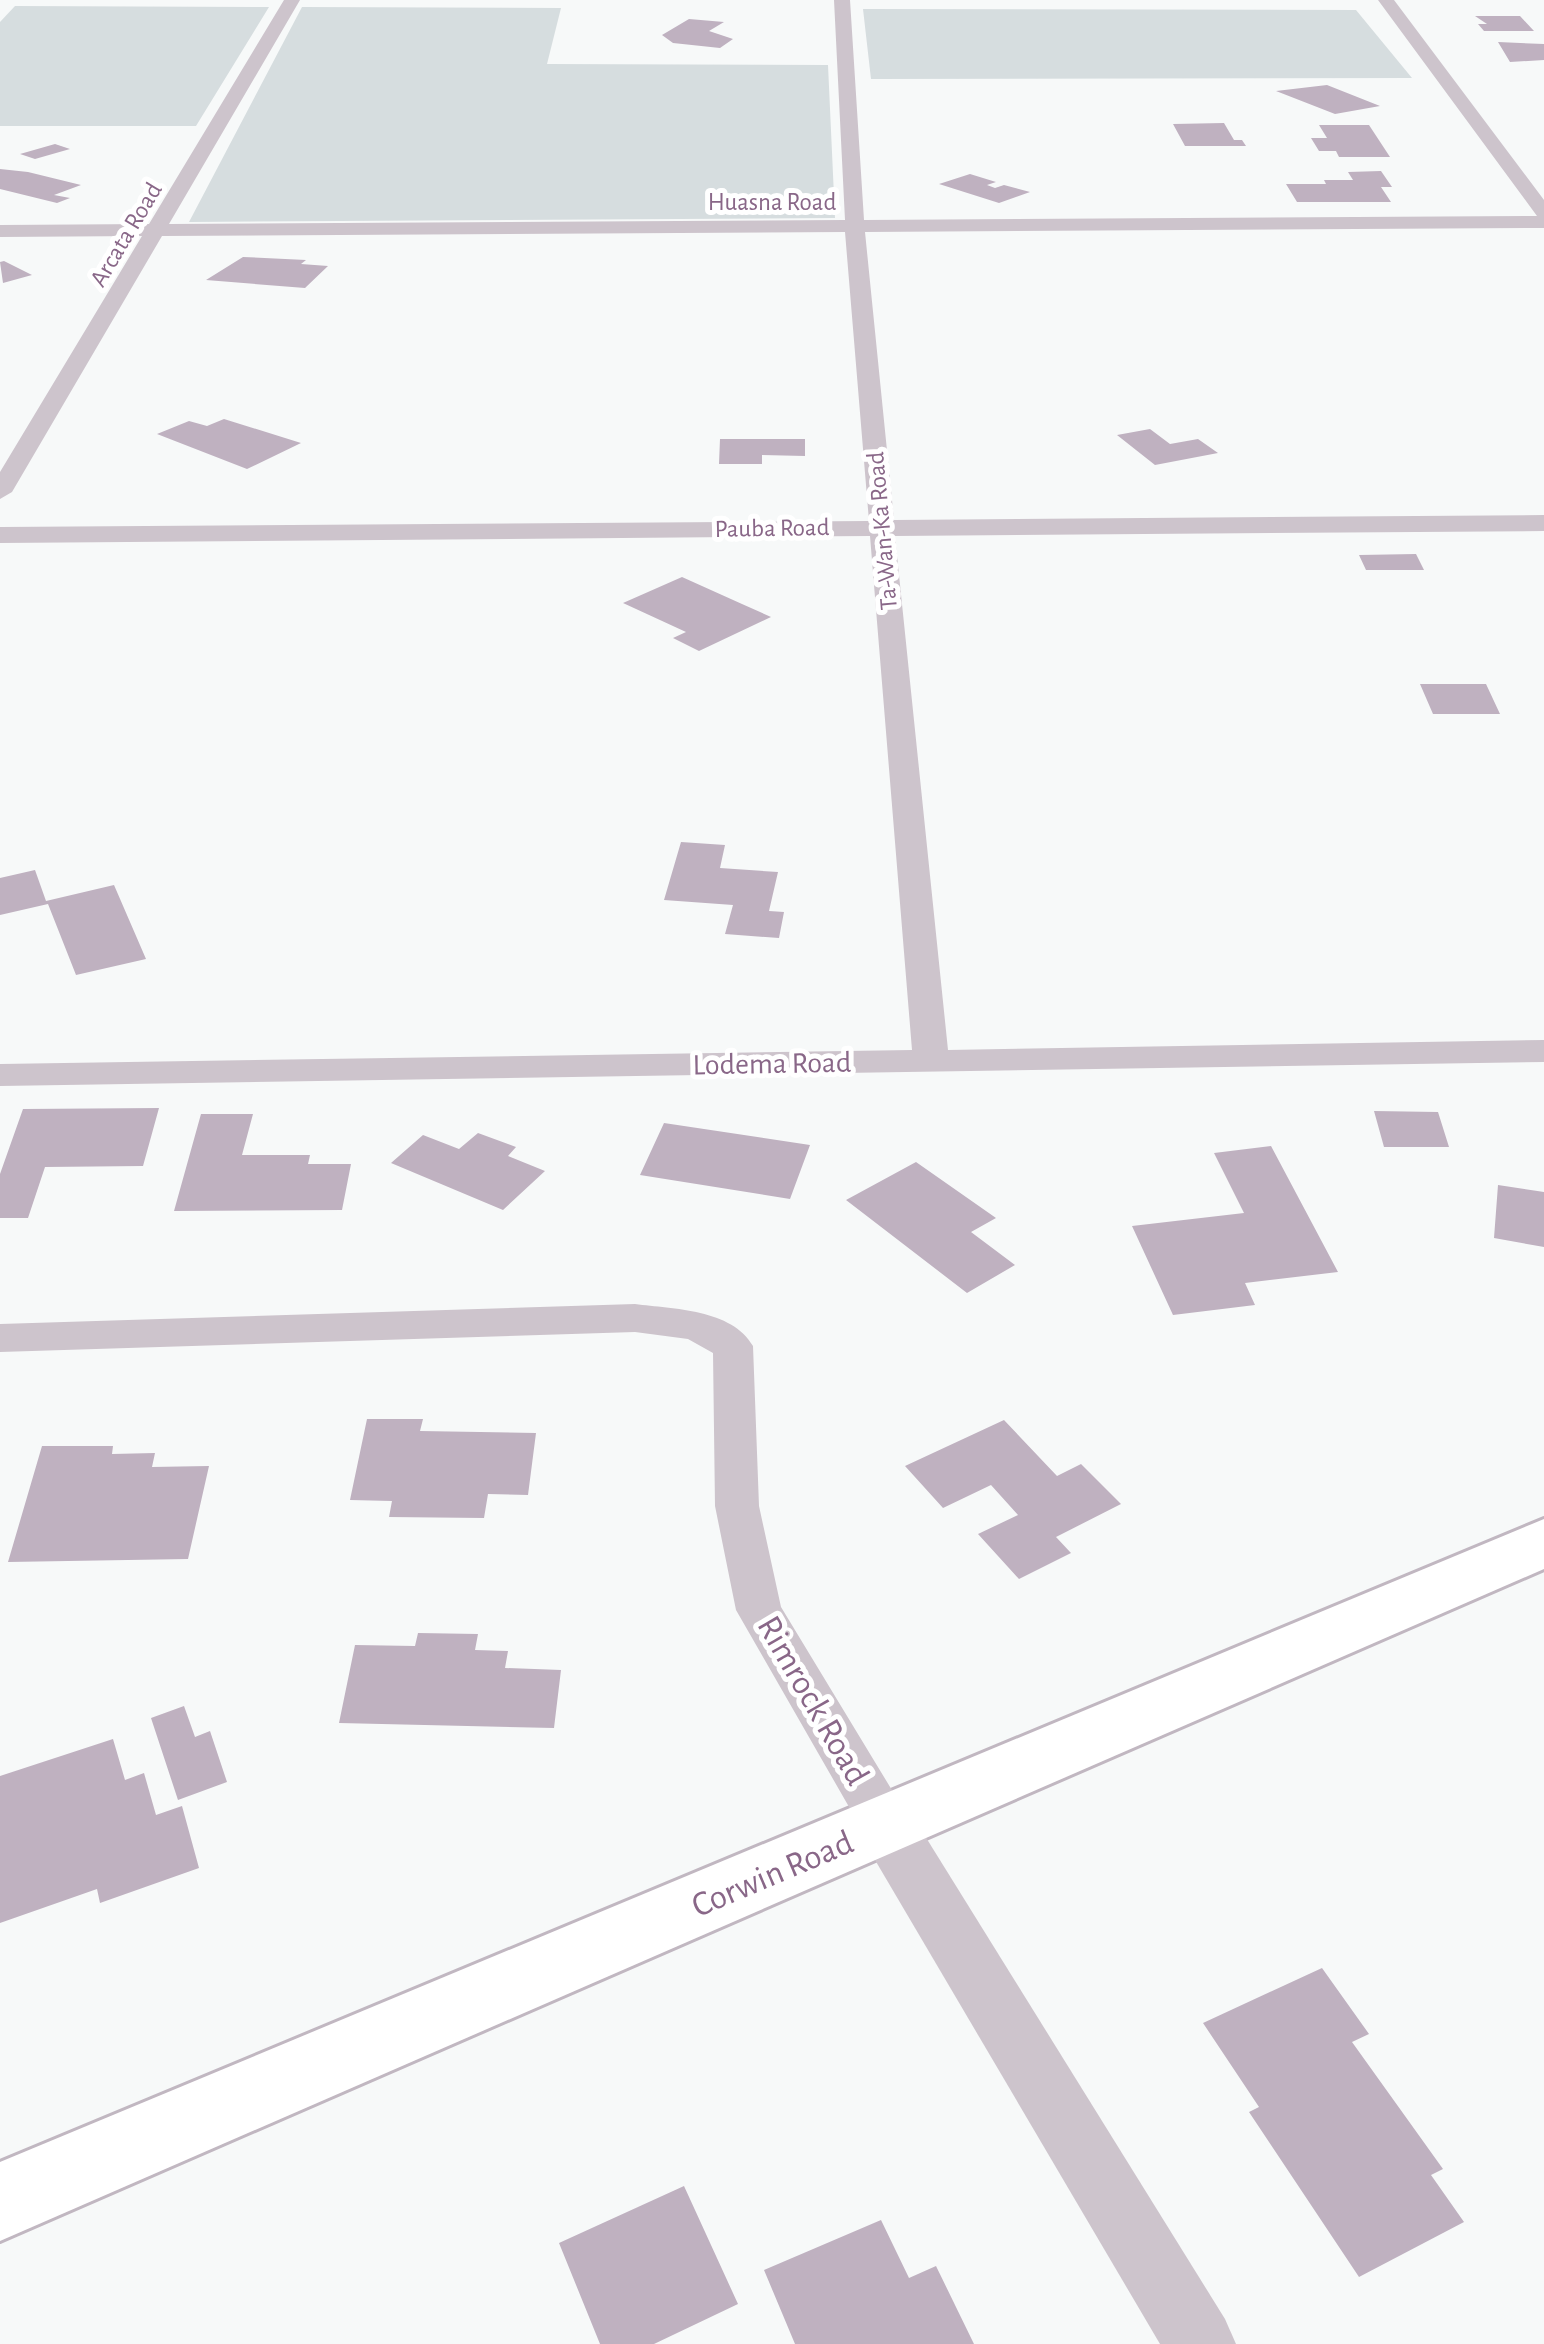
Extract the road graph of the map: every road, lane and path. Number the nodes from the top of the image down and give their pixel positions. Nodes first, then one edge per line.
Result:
1 (292, 0) edge
2 (842, 0) edge
3 (1386, 0) edge
4 (1544, 213) edge
5 (1544, 222) edge
6 (854, 226) junction
7 (157, 230) junction
8 (0, 231) edge
9 (0, 492) edge
10 (1544, 524) edge
11 (880, 526) junction
12 (0, 534) edge
13 (1544, 1051) edge
14 (931, 1061) junction
15 (0, 1075) edge
16 (0, 1338) edge
17 (1544, 1544) edge
18 (886, 1825) junction
19 (0, 2202) edge
20 (1200, 2344) edge

1 - 7 street, Arcata Road
2 - 6 street, Ta-Wan-Ka Road
3 - 4 street
5 - 6 street, Huasna Road
6 - 7 street, Huasna Road
6 - 11 street, Ta-Wan-Ka Road
7 - 8 street, Huasna Road
7 - 9 street, Arcata Road
10 - 11 street, Pauba Road
11 - 12 street, Pauba Road
11 - 14 street, Ta-Wan-Ka Road
13 - 14 street, Lodema Road
14 - 15 street, Lodema Road
16 - 18 street, Rimrock Road
17 - 18 main road, Corwin Road
18 - 19 main road, Corwin Road
18 - 20 street, Rimrock Road

